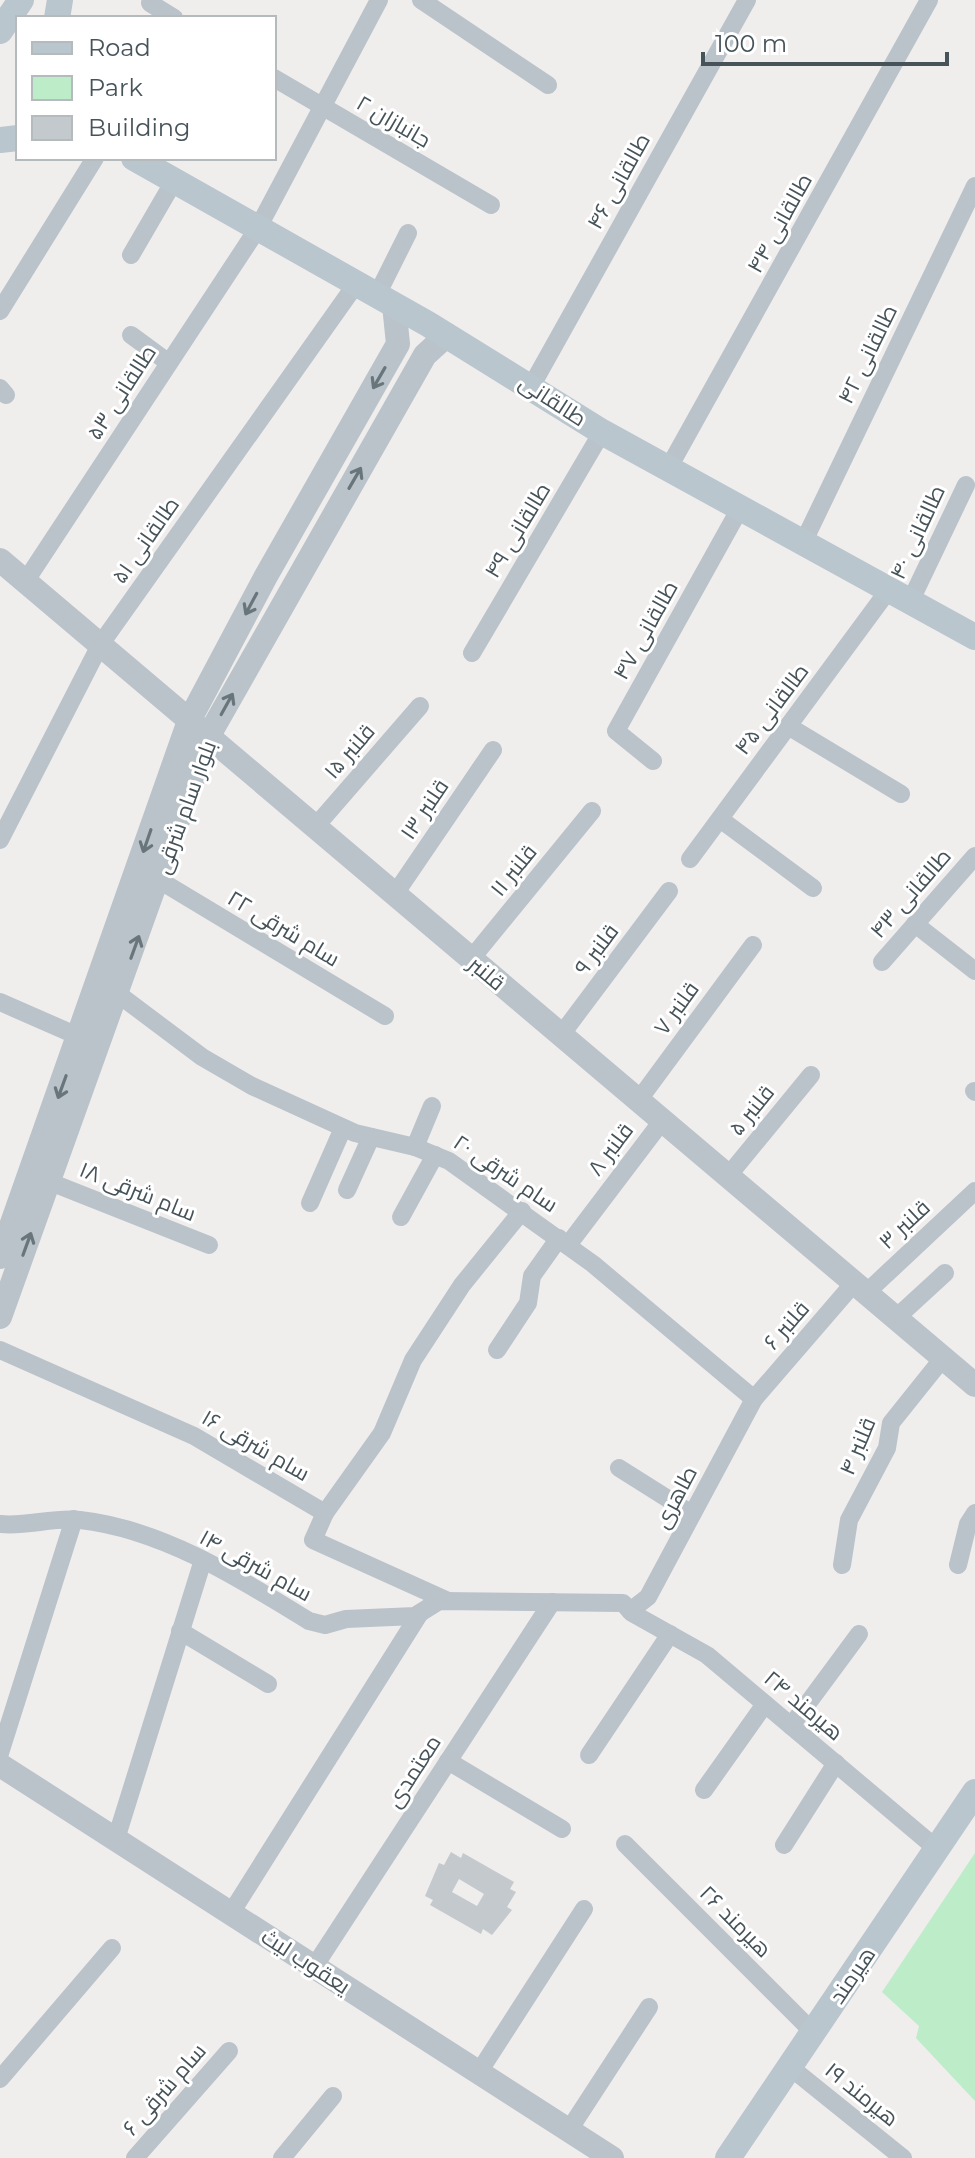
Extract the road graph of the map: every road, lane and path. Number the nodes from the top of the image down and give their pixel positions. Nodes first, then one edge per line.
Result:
1 (21, 0) edge
2 (421, 0) edge
3 (929, 0) edge
4 (375, 1) edge
5 (742, 2) edge
6 (150, 3) dead end
7 (171, 16) edge
8 (0, 31) edge
9 (276, 79) edge
10 (548, 85) dead end
11 (322, 108) junction
12 (94, 160) edge
13 (137, 160) edge
14 (174, 181) junction
15 (975, 186) edge
16 (491, 205) dead end
17 (258, 228) junction
18 (408, 233) dead end
19 (131, 255) dead end
20 (376, 295) junction
21 (0, 311) edge
22 (131, 335) dead end
23 (447, 335) junction
24 (169, 363) junction
25 (532, 385) junction
26 (602, 432) junction
27 (668, 469) junction
28 (966, 485) dead end
29 (739, 510) junction
30 (803, 543) junction
31 (0, 560) edge
32 (25, 582) junction
33 (901, 594) junction
34 (975, 637) edge
35 (100, 645) junction
36 (472, 653) dead end
37 (420, 706) dead end
38 (189, 721) junction
39 (788, 726) junction
40 (208, 737) junction
41 (493, 750) dead end
42 (653, 761) dead end
43 (901, 794) dead end
44 (592, 811) dead end
45 (720, 819) junction
46 (315, 827) junction
47 (0, 840) edge
48 (975, 856) edge
49 (690, 859) dead end
50 (159, 880) junction
51 (813, 888) dead end
52 (669, 891) dead end
53 (395, 894) junction
54 (915, 924) junction
55 (753, 945) dead end
56 (471, 959) junction
57 (882, 962) dead end
58 (975, 971) edge
59 (118, 994) junction
60 (0, 1002) edge
61 (385, 1016) dead end
62 (561, 1035) junction
63 (80, 1037) junction
64 (811, 1075) dead end
65 (638, 1101) junction
66 (432, 1106) dead end
67 (662, 1121) junction
68 (343, 1128) junction
69 (371, 1137) junction
70 (415, 1147) junction
71 (435, 1155) junction
72 (728, 1176) junction
73 (50, 1182) junction
74 (347, 1190) dead end
75 (975, 1191) edge
76 (310, 1203) dead end
77 (522, 1211) junction
78 (401, 1217) dead end
79 (564, 1242) junction
80 (209, 1245) dead end
81 (0, 1257) edge
82 (945, 1273) dead end
83 (860, 1288) junction
84 (0, 1317) edge
85 (896, 1318) junction
86 (0, 1350) edge
87 (497, 1350) dead end
88 (943, 1358) junction
89 (975, 1385) edge
90 (754, 1399) junction
91 (619, 1468) dead end
92 (325, 1513) junction
93 (975, 1513) edge
94 (692, 1514) junction
95 (74, 1519) junction
96 (0, 1524) edge
97 (203, 1560) junction
98 (842, 1565) dead end
99 (958, 1565) dead end
100 (448, 1601) junction
101 (552, 1602) junction
102 (630, 1611) junction
103 (420, 1613) junction
104 (180, 1631) junction
105 (670, 1634) junction
106 (859, 1634) dead end
107 (268, 1684) dead end
108 (765, 1704) junction
109 (791, 1726) junction
110 (0, 1753) edge
111 (589, 1755) dead end
112 (448, 1761) junction
113 (836, 1763) junction
114 (0, 1765) edge
115 (704, 1790) dead end
116 (975, 1792) edge
117 (562, 1829) dead end
118 (116, 1839) junction
119 (625, 1844) dead end
120 (784, 1845) dead end
121 (937, 1849) junction
122 (584, 1909) dead end
123 (231, 1913) junction
124 (112, 1948) dead end
125 (314, 1967) junction
126 (649, 2007) dead end
127 (813, 2032) junction
128 (229, 2051) dead end
129 (790, 2067) junction
130 (479, 2072) junction
131 (0, 2079) edge
132 (333, 2096) dead end
133 (569, 2130) junction
134 (135, 2158) edge
135 (282, 2158) edge
136 (612, 2158) edge
137 (728, 2158) edge
138 (903, 2158) edge

1 - 8 main road
2 - 10 street
3 - 27 street, طالقانی ۴۴
4 - 11 street, طالقانی ۵۳
5 - 25 street, طالقانی ۴۶
6 - 7 street
9 - 11 street, جانبازان ۲
11 - 16 street, جانبازان ۲
11 - 17 street, طالقانی ۵۳
12 - 21 street
13 - 14 main road, طالقانی
14 - 17 main road, طالقانی
14 - 19 street
15 - 30 street, طالقانی ۴۲
17 - 20 main road, طالقانی
17 - 24 street, طالقانی ۵۳
18 - 20 street, طالقانی ۵۱
20 - 23 main road, طالقانی
20 - 35 street, طالقانی ۵۱
20 -> 38 street, بلوار سام شرقی
22 - 24 street
23 - 25 main road, طالقانی
40 -> 23 street, بلوار سام شرقی
24 - 32 street, طالقانی ۵۳
25 - 26 main road, طالقانی
26 - 27 main road, طالقانی
26 - 36 street, طالقانی ۴۹
27 - 29 main road, طالقانی
28 - 33 street, طالقانی ۴۰
29 - 30 main road, طالقانی
29 - 42 street, طالقانی ۴۷
30 - 33 main road, طالقانی
31 - 32 street, قلنبر
32 - 35 street, قلنبر
33 - 34 main road, طالقانی
33 - 39 street, طالقانی ۴۵
35 - 38 street, قلنبر
35 - 47 street, طالقانی ۵۱
37 - 46 street, قلنبر ۱۵
38 - 40 street, قلنبر
38 -> 63 street, بلوار سام شرقی
39 - 43 street
39 - 45 street, طالقانی ۴۵
40 - 46 street, قلنبر
40 - 50 street, بلوار سام شرقی
41 - 53 street, قلنبر ۱۳
44 - 56 street, قلنبر ۱۱
45 - 49 street, طالقانی ۴۵
45 - 51 street
46 - 53 street, قلنبر
48 - 54 street, طالقانی ۴۳
59 -> 50 street, بلوار سام شرقی
50 - 61 street, سام شرقی ۲۲
52 - 62 street, قلنبر ۹
53 - 56 street, قلنبر
54 - 57 street, طالقانی ۴۳
54 - 58 street
55 - 65 street, قلنبر ۷
56 - 62 street, قلنبر
59 - 68 street, سام شرقی ۲۰
59 - 73 street, بلوار سام شرقی
60 - 63 street
62 - 65 street, قلنبر
63 -> 81 street, بلوار سام شرقی
64 - 72 street, قلنبر ۵
65 - 67 street, قلنبر
66 - 70 street
67 - 72 street, قلنبر
67 - 79 street, قلنبر ۸
68 - 69 street, سام شرقی ۲۰
68 - 76 street
69 - 70 street, سام شرقی ۲۰
69 - 74 street
70 - 71 street, سام شرقی ۲۰
71 - 77 street, سام شرقی ۲۰
71 - 78 street
72 - 83 street, قلنبر
73 - 80 street, سام شرقی ۱۸
84 -> 73 street, بلوار سام شرقی
75 - 83 street, قلنبر ۳
77 - 79 street, سام شرقی ۲۰
77 - 92 street
79 - 87 street, قلنبر ۸
79 - 90 street, سام شرقی ۲۰
82 - 85 street
83 - 85 street, قلنبر
83 - 90 street, قلنبر ۶
85 - 88 street, قلنبر
86 - 92 street, سام شرقی ۱۶
88 - 89 street, قلنبر
88 - 98 street, قلنبر ۴
90 - 94 street, طاهری
91 - 94 street
92 - 100 street
93 - 99 street
94 - 102 street, طاهری
95 - 96 street, سام شرقی ۱۴
95 - 97 street, سام شرقی ۱۴
95 - 110 street
97 - 103 street, سام شرقی ۱۴
97 - 104 street
100 - 101 street, سام شرقی ۱۴
100 - 103 street, سام شرقی ۱۴
101 - 102 street, سام شرقی ۱۴
101 - 112 street, معتمدی
102 - 105 street, هیرمند ۲۴
103 - 123 street
104 - 107 street
104 - 118 street
105 - 108 street, هیرمند ۲۴
105 - 111 street
106 - 109 street
108 - 109 street, هیرمند ۲۴
108 - 115 street
109 - 113 street, هیرمند ۲۴
112 - 117 street
112 - 125 street, معتمدی
113 - 120 street
113 - 121 street, هیرمند ۲۴
114 - 118 street, یعقوب لیث
116 - 121 main road, هیرمند
118 - 123 street, یعقوب لیث
119 - 127 street, هیرمند ۲۶
121 - 127 main road, هیرمند
122 - 130 street
123 - 125 street, یعقوب لیث
124 - 131 street
125 - 130 street, یعقوب لیث
126 - 133 street
127 - 129 main road, هیرمند
128 - 134 street, سام شرقی ۶
129 - 137 main road, هیرمند
129 - 138 street, هیرمند ۱۹
130 - 133 street, یعقوب لیث
132 - 135 street
133 - 136 street, یعقوب لیث

